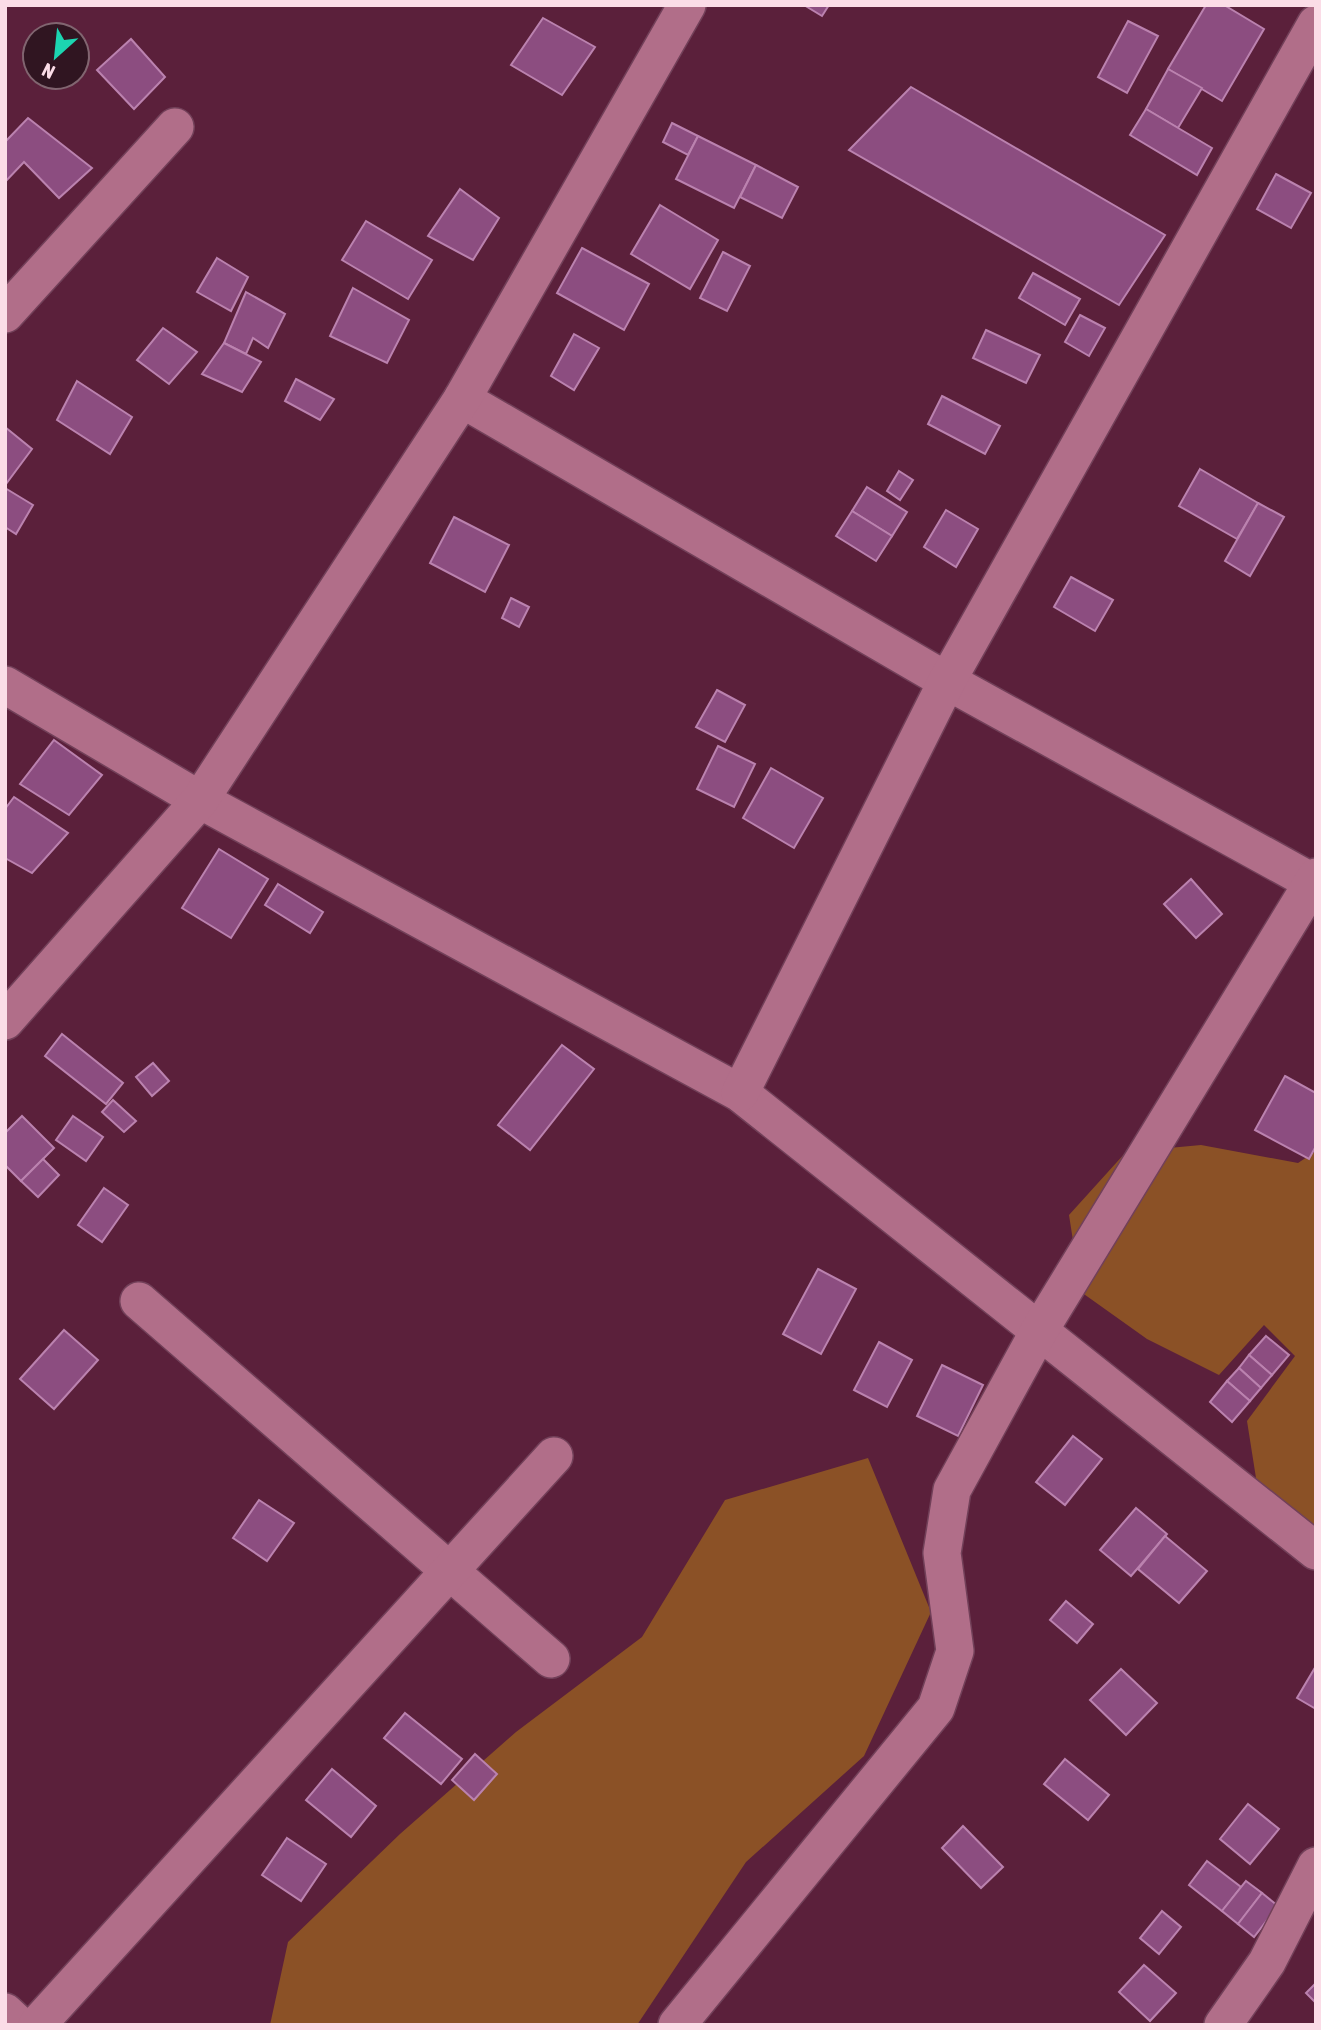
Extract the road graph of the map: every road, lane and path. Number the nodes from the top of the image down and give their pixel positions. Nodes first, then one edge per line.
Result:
1 (687, 5) edge
2 (1316, 24) edge
3 (175, 127) dead end
4 (5, 314) edge
5 (462, 399) junction
6 (947, 681) junction
7 (5, 685) edge
8 (200, 800) junction
9 (1315, 881) edge
10 (5, 1021) edge
11 (740, 1093) junction
12 (139, 1301) dead end
13 (1039, 1331) junction
14 (554, 1457) dead end
15 (1316, 1551) edge
16 (450, 1571) junction
17 (551, 1659) dead end
18 (1316, 1866) edge
19 (5, 2012) edge
20 (19, 2025) edge
21 (37, 2025) edge
22 (677, 2025) edge
23 (1223, 2025) edge

1 - 5 street
2 - 6 street
3 - 4 street
5 - 6 street
5 - 8 street
6 - 9 street
6 - 11 street
7 - 8 street
8 - 10 street
8 - 11 street
9 - 13 street
11 - 13 street
12 - 16 street
13 - 15 street
13 - 22 street
14 - 16 street
16 - 17 street
16 - 21 street
18 - 23 street
19 - 20 street

